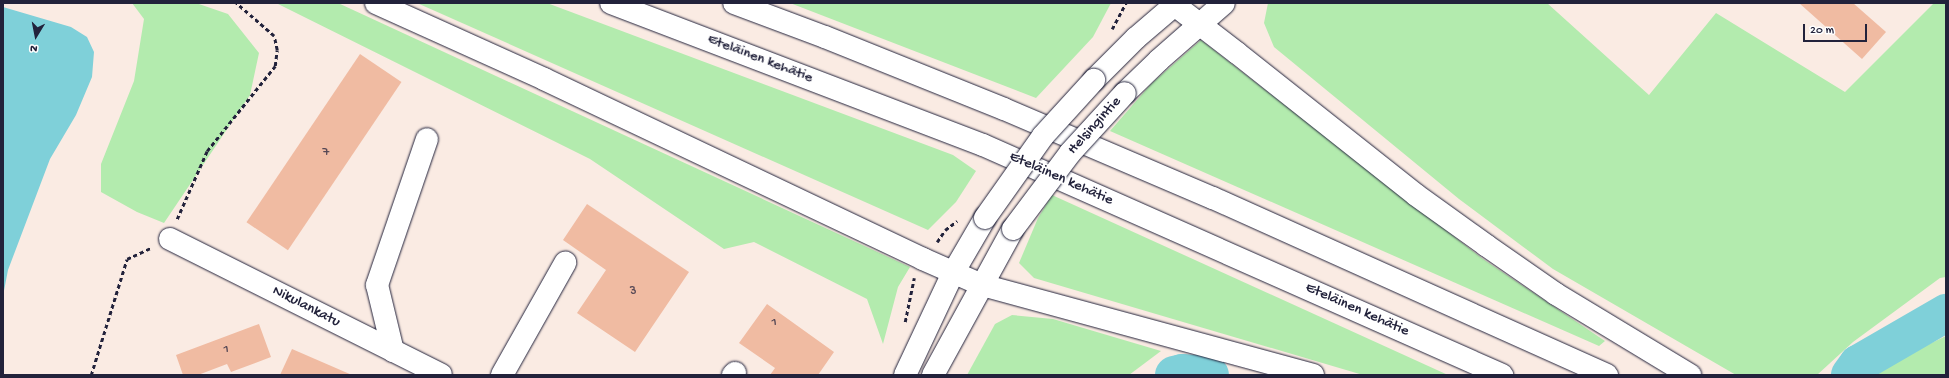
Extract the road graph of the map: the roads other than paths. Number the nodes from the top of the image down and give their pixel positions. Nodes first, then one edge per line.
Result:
1 (376, 3) edge
2 (611, 3) edge
3 (734, 3) edge
4 (1224, 3) edge
5 (1174, 4) edge
6 (1199, 25) junction
7 (428, 139) dead end
8 (170, 239) road end
9 (565, 263) dead end
10 (953, 272) junction
11 (982, 285) junction
12 (393, 351) junction
13 (441, 375) edge
14 (502, 375) edge
15 (906, 375) edge
16 (933, 375) edge
17 (1313, 375) edge
18 (1502, 375) edge
19 (1607, 375) edge
20 (1690, 375) edge

1 - 10 main road
2 - 18 main road, Eteläinen kehätie
3 - 19 main road
4 - 6 main road, Helsingintie
5 - 6 main road
5 - 10 main road, Helsingintie, bridge
6 - 11 main road, Helsingintie, bridge
6 - 20 main road
7 - 12 main road
8 - 12 main road, Nikulankatu
9 - 14 main road
10 - 11 main road
10 - 15 main road, Helsingintie
11 - 16 main road, Helsingintie
11 - 17 main road
12 - 13 main road, Nikulankatu

